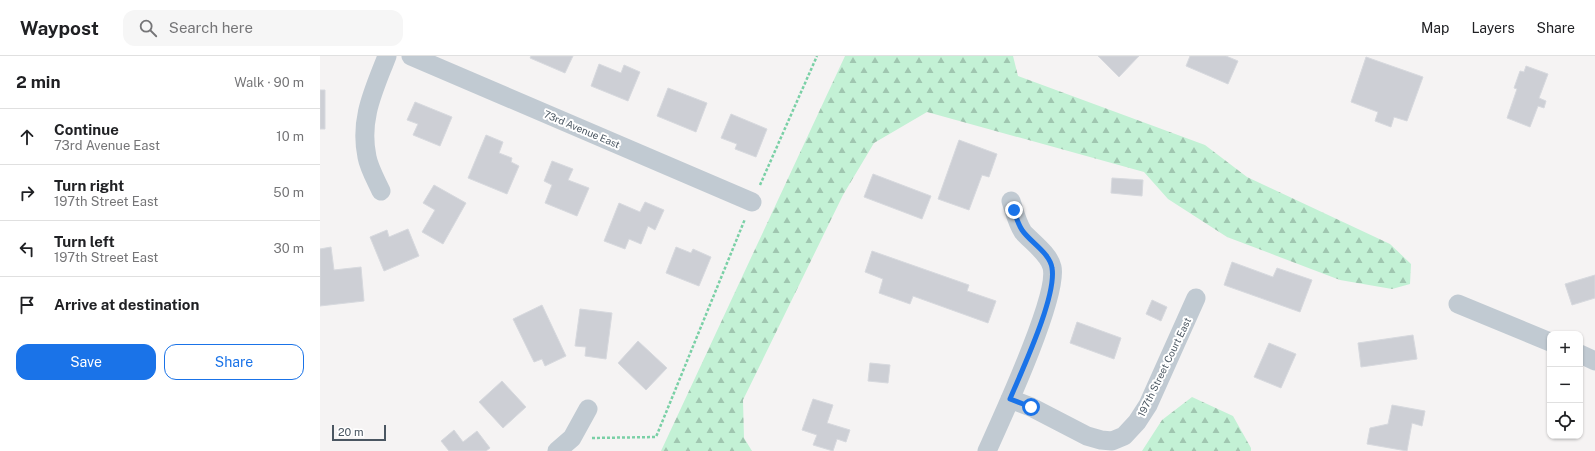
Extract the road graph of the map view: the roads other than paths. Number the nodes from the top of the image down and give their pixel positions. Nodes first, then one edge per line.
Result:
1 (387, 56) edge
2 (411, 56) edge
3 (381, 191) dead end
4 (1011, 200) dead end
5 (752, 202) road end
6 (1196, 298) dead end
7 (1458, 304) dead end
8 (1547, 341) edge
9 (1583, 355) edge
10 (1595, 361) edge
11 (1010, 399) junction
12 (588, 409) dead end
13 (557, 451) edge
14 (987, 451) edge

1 - 3 street
2 - 5 street, 73rd Avenue East
4 - 11 street
6 - 11 street, 197th Street Court East
7 - 8 street
9 - 10 street
11 - 14 street
12 - 13 street

